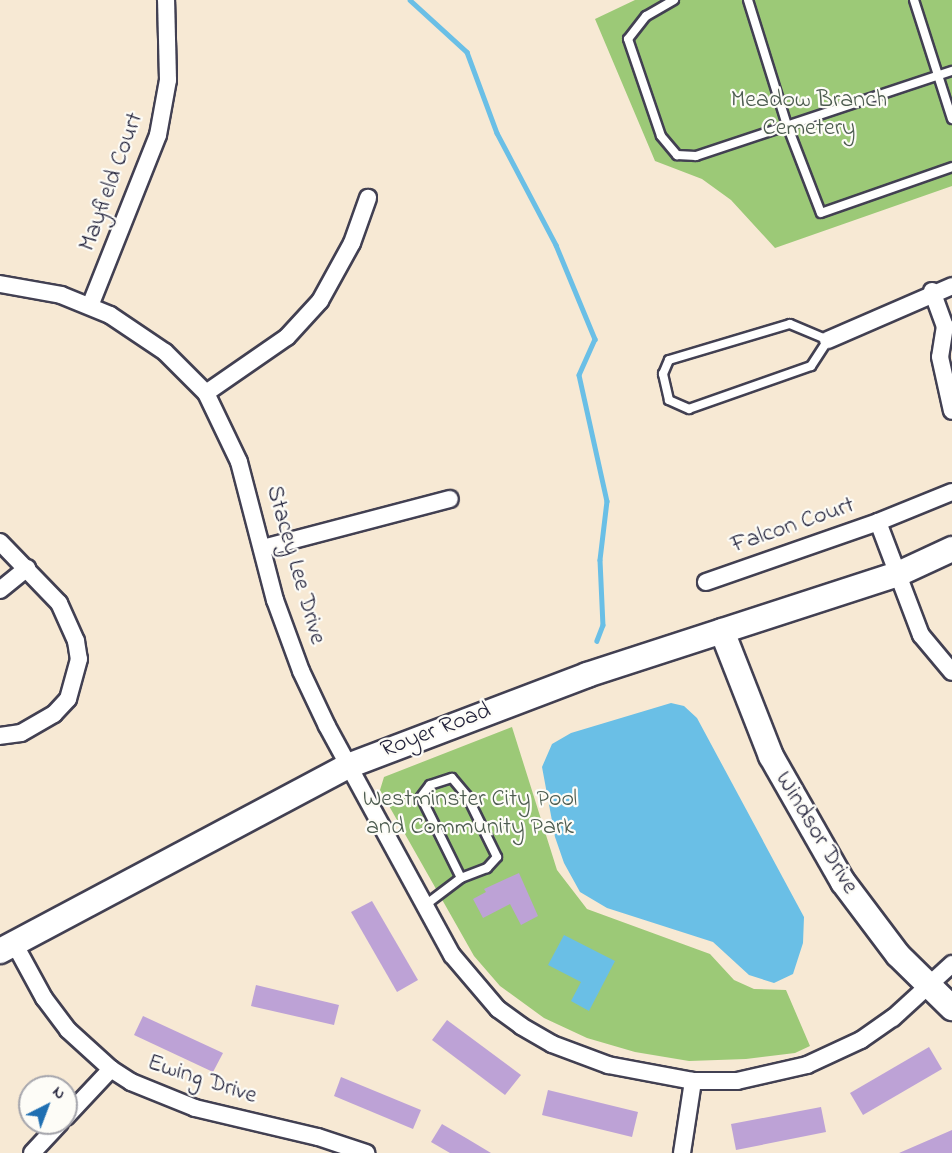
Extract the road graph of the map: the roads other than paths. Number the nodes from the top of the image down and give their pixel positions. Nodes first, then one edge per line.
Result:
1 (165, 0) edge
2 (674, 0) edge
3 (748, 0) edge
4 (914, 0) edge
5 (952, 71) edge
6 (938, 76) junction
7 (952, 119) edge
8 (787, 125) junction
9 (952, 167) edge
10 (368, 198) dead end
11 (0, 284) edge
12 (952, 286) edge
13 (932, 291) junction
14 (90, 306) junction
15 (948, 335) edge
16 (828, 340) junction
17 (206, 393) junction
18 (952, 411) edge
19 (952, 492) edge
20 (450, 500) dead end
21 (878, 522) junction
22 (0, 542) edge
23 (263, 548) junction
24 (952, 549) edge
25 (27, 568) junction
26 (952, 568) edge
27 (898, 574) junction
28 (706, 582) dead end
29 (0, 590) edge
30 (722, 631) junction
31 (952, 672) edge
32 (0, 736) edge
33 (348, 766) junction
34 (461, 878) junction
35 (424, 906) junction
36 (7, 947) edge
37 (952, 964) edge
38 (929, 985) junction
39 (952, 1008) edge
40 (111, 1070) junction
41 (693, 1081) junction
42 (78, 1104) edge
43 (49, 1135) edge
44 (32, 1153) edge
45 (366, 1153) edge
46 (682, 1153) edge

1 - 14 street, Mayfield Court
2 - 8 lane
3 - 8 lane
4 - 6 lane
5 - 6 lane
6 - 7 lane
6 - 8 lane
8 - 9 lane
10 - 17 street
11 - 14 street, Stacey Lee Drive
12 - 13 street
13 - 15 street
13 - 16 street
14 - 17 street, Stacey Lee Drive
15 - 18 street
16 - 16 lane
17 - 23 street, Stacey Lee Drive
19 - 21 street
20 - 23 street
21 - 27 street, Falcon Court
21 - 28 street, Falcon Court
22 - 25 street
23 - 33 street, Stacey Lee Drive
24 - 27 street, Royer Road
25 - 29 street
25 - 32 street
26 - 27 street, Royer Road
27 - 30 street, Royer Road
27 - 31 street, Falcon Court
30 - 33 street, Royer Road
30 - 38 street, Windsor Drive
33 - 35 street, Stacey Lee Drive
33 - 36 street, Royer Road
34 - 34 lane
34 - 35 lane
35 - 41 street, Stacey Lee Drive
36 - 40 street, Ewing Drive
37 - 38 street, Stacey Lee Drive
38 - 39 street, Windsor Drive
38 - 41 street, Stacey Lee Drive
40 - 42 street
40 - 45 street, Ewing Drive
41 - 46 street
43 - 44 street

